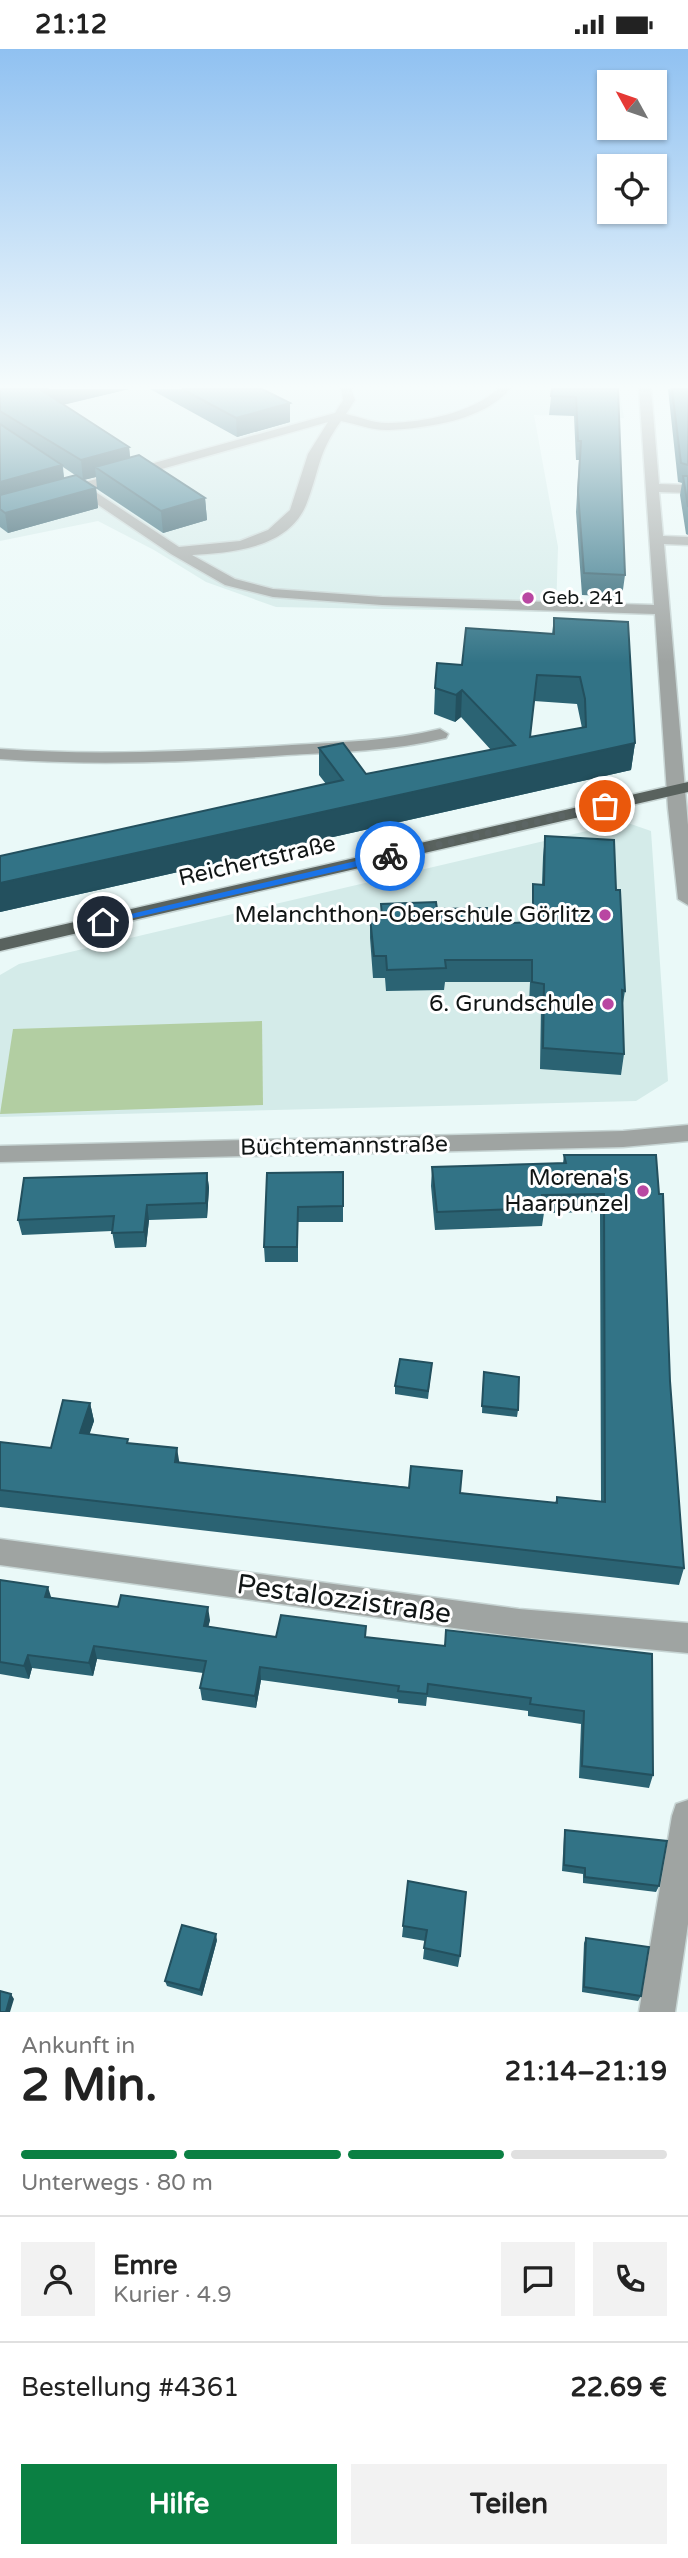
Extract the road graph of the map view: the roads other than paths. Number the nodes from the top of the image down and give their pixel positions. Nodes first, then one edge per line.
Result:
1 (69, 481) edge
2 (106, 481) edge
3 (306, 481) edge
4 (651, 481) edge
5 (80, 488) junction
6 (651, 488) junction
7 (688, 489) edge
8 (53, 495) edge
9 (655, 540) junction
10 (688, 541) edge
11 (176, 551) junction
12 (662, 610) junction
13 (679, 707) edge
14 (440, 734) dead end
15 (0, 754) edge
16 (682, 789) edge
17 (688, 899) edge
18 (0, 945) edge
19 (688, 1133) edge
20 (0, 1154) edge
21 (0, 1552) edge
22 (688, 1638) edge
23 (688, 1816) edge
24 (657, 2012) edge

1 - 5 street
2 - 5 street
3 - 11 street
4 - 6 street
5 - 8 street
5 - 11 street
6 - 7 street
6 - 9 street
9 - 10 street
9 - 12 street
11 - 12 street
12 - 13 street
13 - 16 street
14 - 15 street
16 - 17 street
16 - 18 main road, Reichertstraße
19 - 20 street, Büchtemannstraße
21 - 22 street, Pestalozzistraße
23 - 24 street

